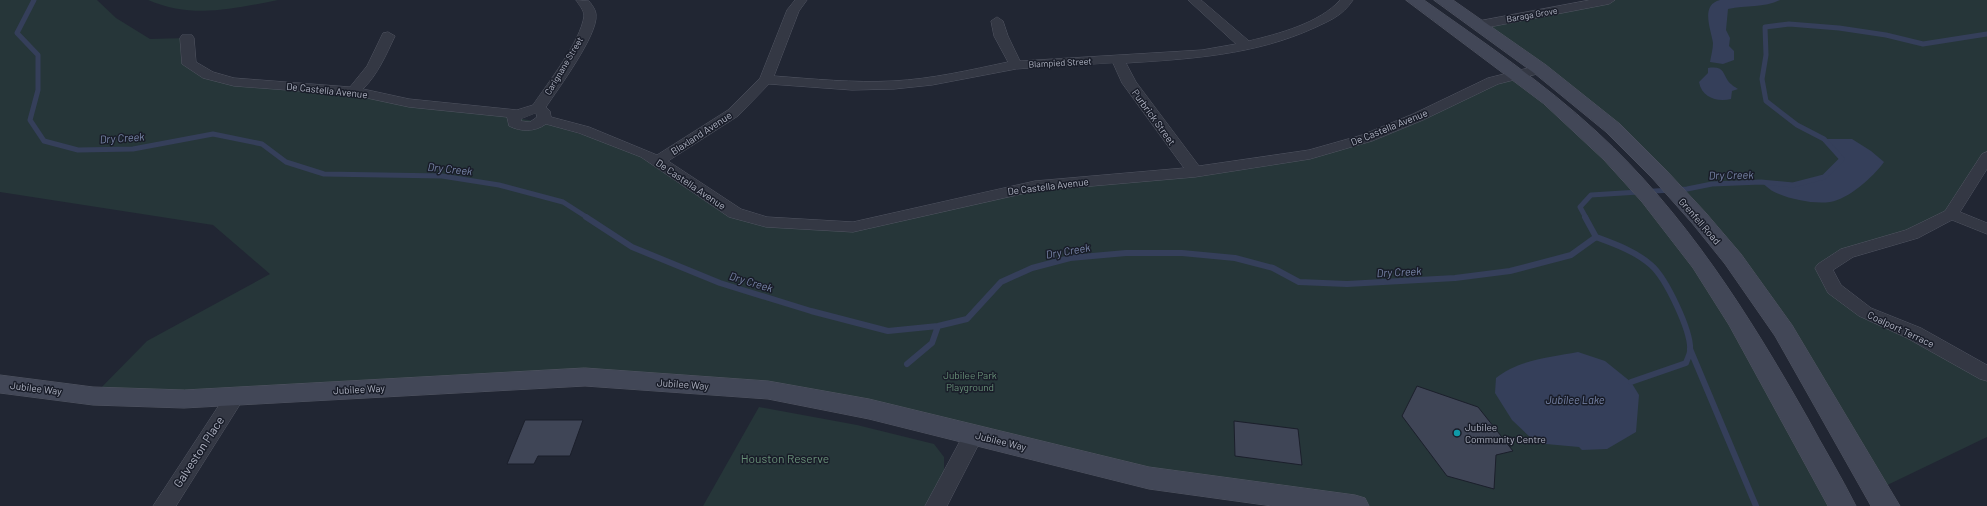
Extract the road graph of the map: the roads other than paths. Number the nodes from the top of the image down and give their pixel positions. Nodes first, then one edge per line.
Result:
1 (582, 0) edge
2 (801, 0) edge
3 (1194, 0) edge
4 (1414, 0) edge
5 (1442, 0) edge
6 (1600, 1) edge
7 (1346, 2) edge
8 (997, 21) dead end
9 (1479, 25) junction
10 (388, 36) dead end
11 (186, 38) dead end
12 (1246, 46) junction
13 (1118, 60) junction
14 (1016, 65) junction
15 (1540, 69) junction
16 (1516, 74) junction
17 (766, 80) junction
18 (353, 91) junction
19 (541, 114) junction
20 (1987, 157) edge
21 (658, 161) junction
22 (1195, 172) junction
23 (1951, 214) junction
24 (1987, 229) edge
25 (1987, 374) edge
26 (0, 384) edge
27 (234, 398) junction
28 (974, 434) junction
29 (164, 506) edge
30 (936, 506) edge
31 (1355, 506) edge
32 (1842, 506) edge
33 (1886, 506) edge

1 - 19 street, Carignane Street
2 - 17 street, Blaxland Avenue
3 - 12 street
4 - 16 main road
5 - 9 main road, Grenfell Road
6 - 9 street, Baraga Grove
7 - 12 street, Blampied Street
8 - 14 street
9 - 15 main road, Grenfell Road
10 - 18 street
11 - 18 street, De Castella Avenue
12 - 13 street, Blampied Street
13 - 14 street, Blampied Street
13 - 22 street, Purbrick Street
14 - 17 street, Blampied Street
15 - 16 street, De Castella Avenue
15 - 33 main road, Grenfell Road
16 - 22 street, De Castella Avenue
16 - 32 main road
17 - 21 street, Blaxland Avenue
18 - 19 street, De Castella Avenue
19 - 21 street, De Castella Avenue
20 - 23 street
21 - 22 street, De Castella Avenue
23 - 24 street
23 - 25 street, Coalport Terrace
26 - 27 main road, Jubilee Way
27 - 28 main road, Jubilee Way
27 - 29 street, Galveston Place
28 - 30 street
28 - 31 main road, Jubilee Way

